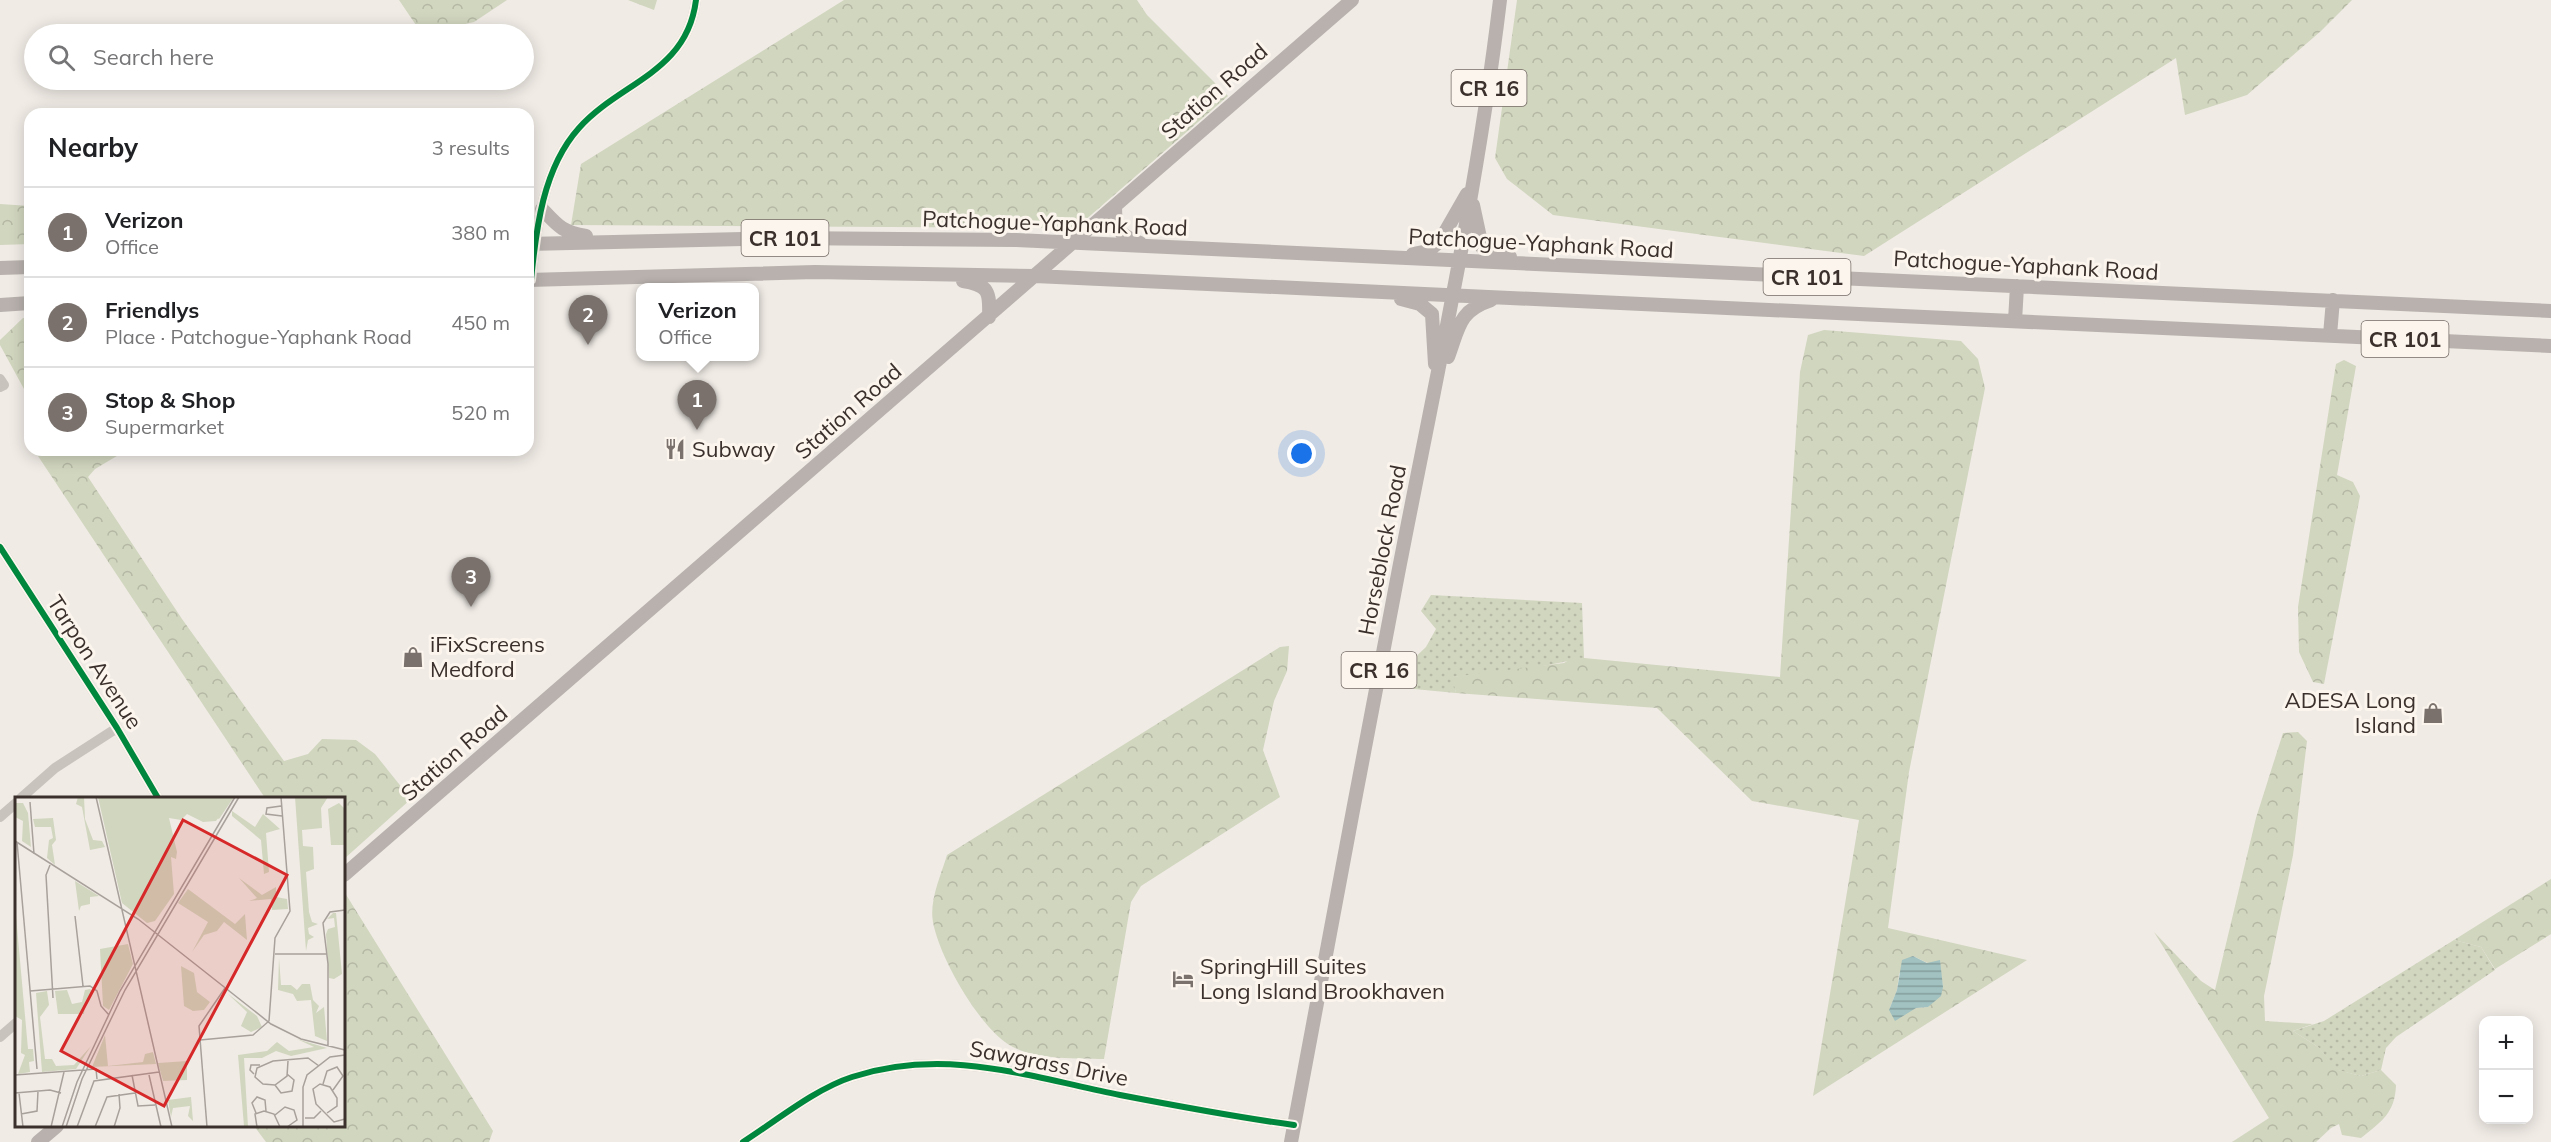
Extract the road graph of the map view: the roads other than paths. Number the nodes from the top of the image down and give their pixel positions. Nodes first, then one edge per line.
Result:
1 (696, 0) edge
2 (1352, 0) edge
3 (1500, 0) edge
4 (1472, 188) junction
5 (1115, 206) junction
6 (542, 209) junction
7 (534, 237) edge
8 (630, 241) junction
9 (1072, 243) junction
10 (534, 244) edge
11 (1150, 247) junction
12 (1391, 258) junction
13 (1459, 262) junction
14 (1545, 265) junction
15 (24, 267) edge
16 (0, 268) edge
17 (916, 273) junction
18 (1035, 276) junction
19 (534, 280) edge
20 (2017, 286) junction
21 (1363, 291) junction
22 (1453, 295) junction
23 (1499, 297) junction
24 (2333, 300) junction
25 (24, 303) edge
26 (0, 305) edge
27 (2551, 311) edge
28 (989, 317) junction
29 (2014, 321) junction
30 (2330, 335) junction
31 (2551, 346) edge
32 (1435, 389) junction
33 (0, 547) edge
34 (117, 728) junction
35 (22, 797) edge
36 (157, 797) edge
37 (15, 804) edge
38 (0, 817) edge
39 (345, 874) edge
40 (15, 1024) edge
41 (0, 1037) edge
42 (1294, 1125) junction
43 (55, 1127) edge
44 (38, 1142) edge
45 (743, 1142) edge
46 (1291, 1142) edge

1 - 6 street
2 - 5 main road, Station Road
3 - 4 main road, Horseblock Road / CR 16
4 - 12 main road
4 - 13 main road, Horseblock Road / CR 16
4 - 14 main road
5 - 9 main road, Station Road
5 - 11 main road
6 - 7 street
6 - 8 main road
8 - 9 main road, Patchogue-Yaphank Road / CR 101
8 - 10 main road, Patchogue-Yaphank Road / CR 101
9 - 11 main road, Patchogue-Yaphank Road / CR 101
9 - 18 main road, Station Road
11 - 12 main road, Patchogue-Yaphank Road / CR 101
12 - 13 main road, Patchogue-Yaphank Road / CR 101
13 - 14 main road, Patchogue-Yaphank Road / CR 101
13 - 22 main road, Horseblock Road / CR 16
14 - 20 main road, Patchogue-Yaphank Road / CR 101
15 - 16 main road
17 - 18 main road, CR 101
17 - 19 main road, CR 101
17 - 28 main road
18 - 21 main road, CR 101
18 - 28 main road, Station Road
20 - 24 main road, Patchogue-Yaphank Road / CR 101
20 - 29 main road
21 - 22 main road, CR 101
21 - 32 main road
22 - 23 main road, CR 101
22 - 32 main road, Horseblock Road / CR 16
23 - 29 main road, CR 101
23 - 32 main road
24 - 27 main road, Patchogue-Yaphank Road / CR 101
24 - 30 main road
25 - 26 main road
28 - 39 main road, Station Road
29 - 30 main road, CR 101
30 - 31 main road, CR 101
32 - 42 main road, Horseblock Road / CR 16
33 - 34 street, Tarpon Avenue
34 - 35 street
34 - 36 street, Tarpon Avenue
37 - 38 street
40 - 41 street
42 - 45 street, Sawgrass Drive
42 - 46 main road, Horseblock Road / CR 16
43 - 44 main road

